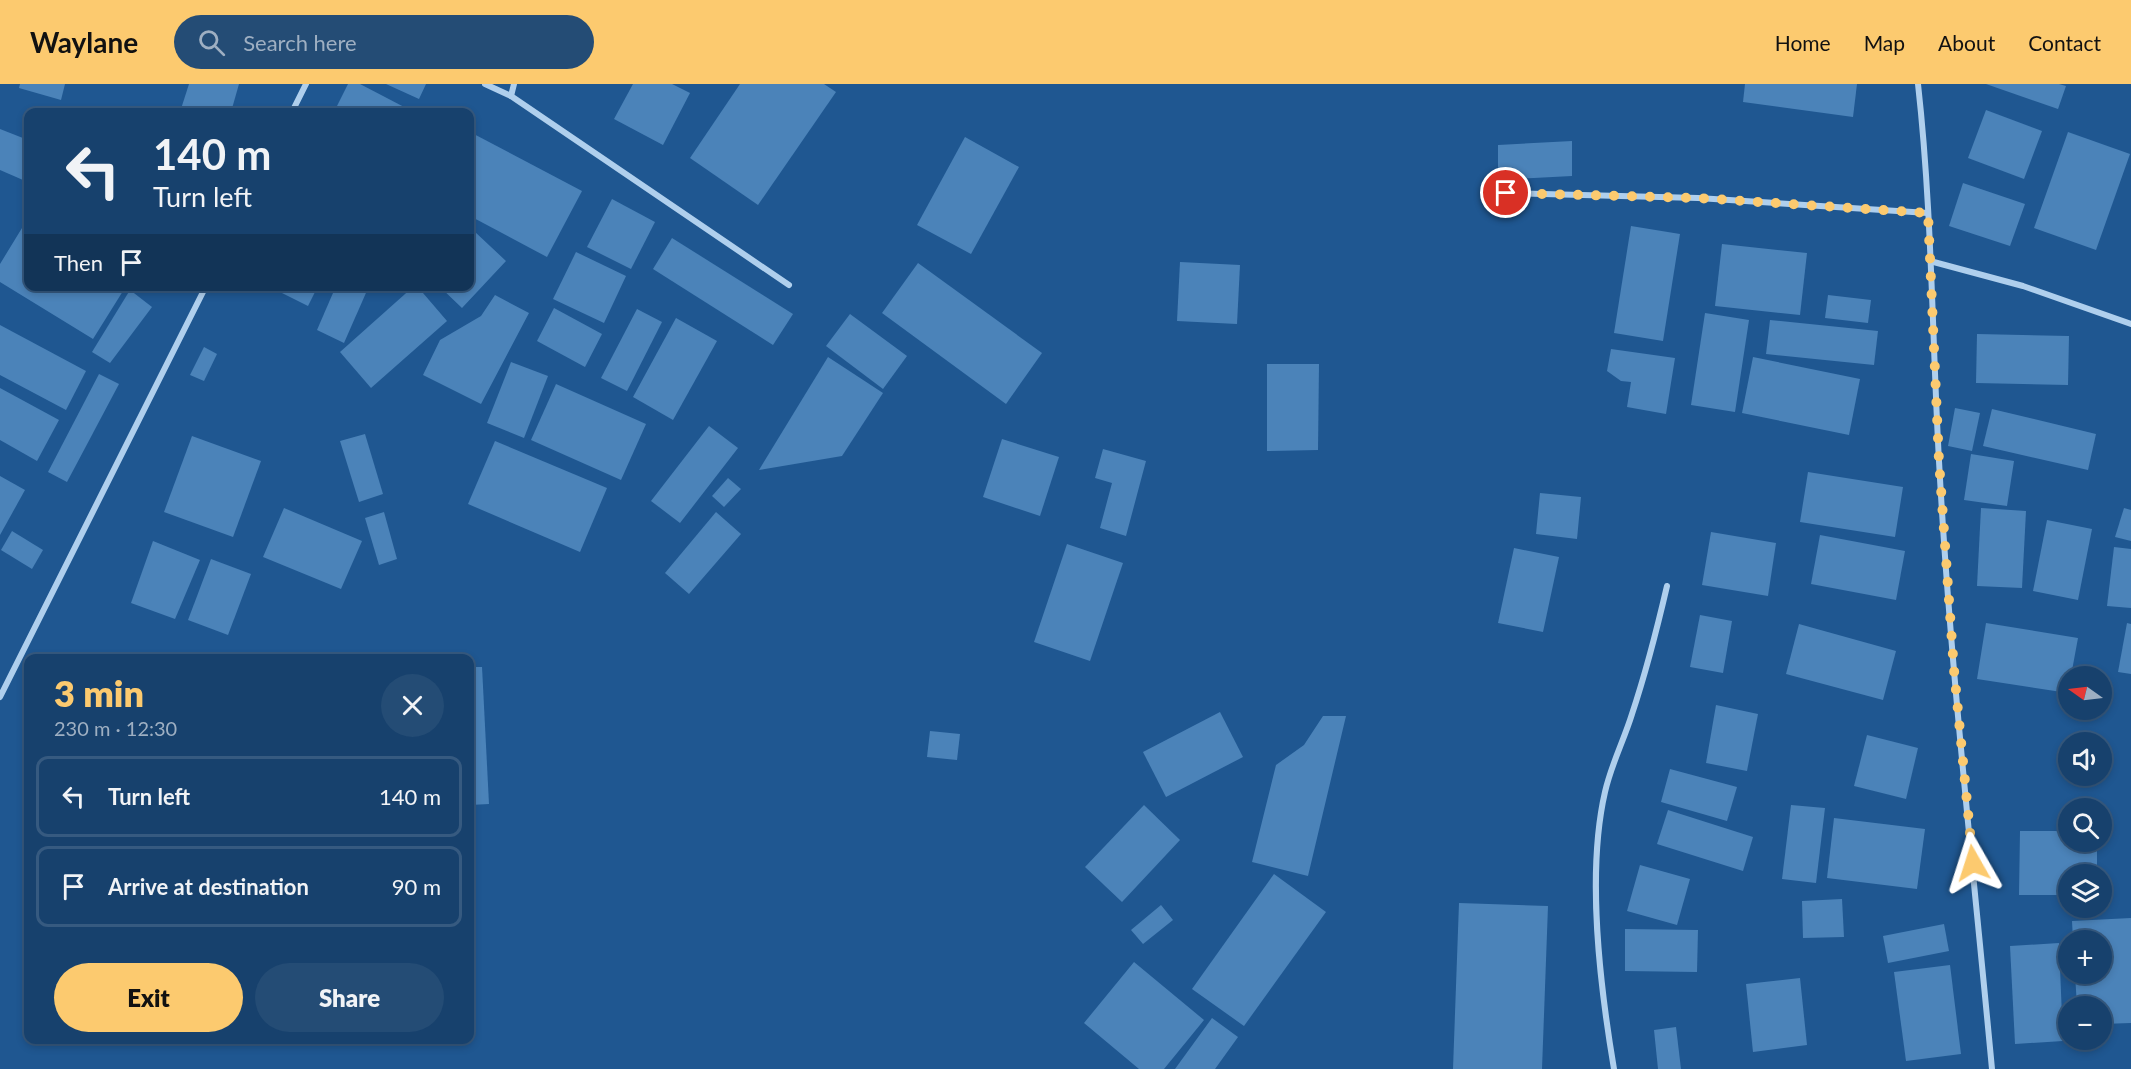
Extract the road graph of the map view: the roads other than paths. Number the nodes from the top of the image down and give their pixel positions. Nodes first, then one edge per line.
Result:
1 (306, 84) edge
2 (485, 84) edge
3 (514, 84) edge
4 (1918, 84) edge
5 (511, 96) junction
6 (294, 108) edge
7 (1506, 193) dead end
8 (1928, 213) junction
9 (1930, 261) junction
10 (789, 285) dead end
11 (203, 291) edge
12 (2131, 324) edge
13 (1667, 586) dead end
14 (0, 697) edge
15 (1614, 1069) edge
16 (1992, 1069) edge

1 - 6 street
2 - 5 street
3 - 5 street
4 - 8 street
5 - 10 street
7 - 8 street
8 - 9 street
9 - 12 street
9 - 16 street
11 - 14 street
13 - 15 street

